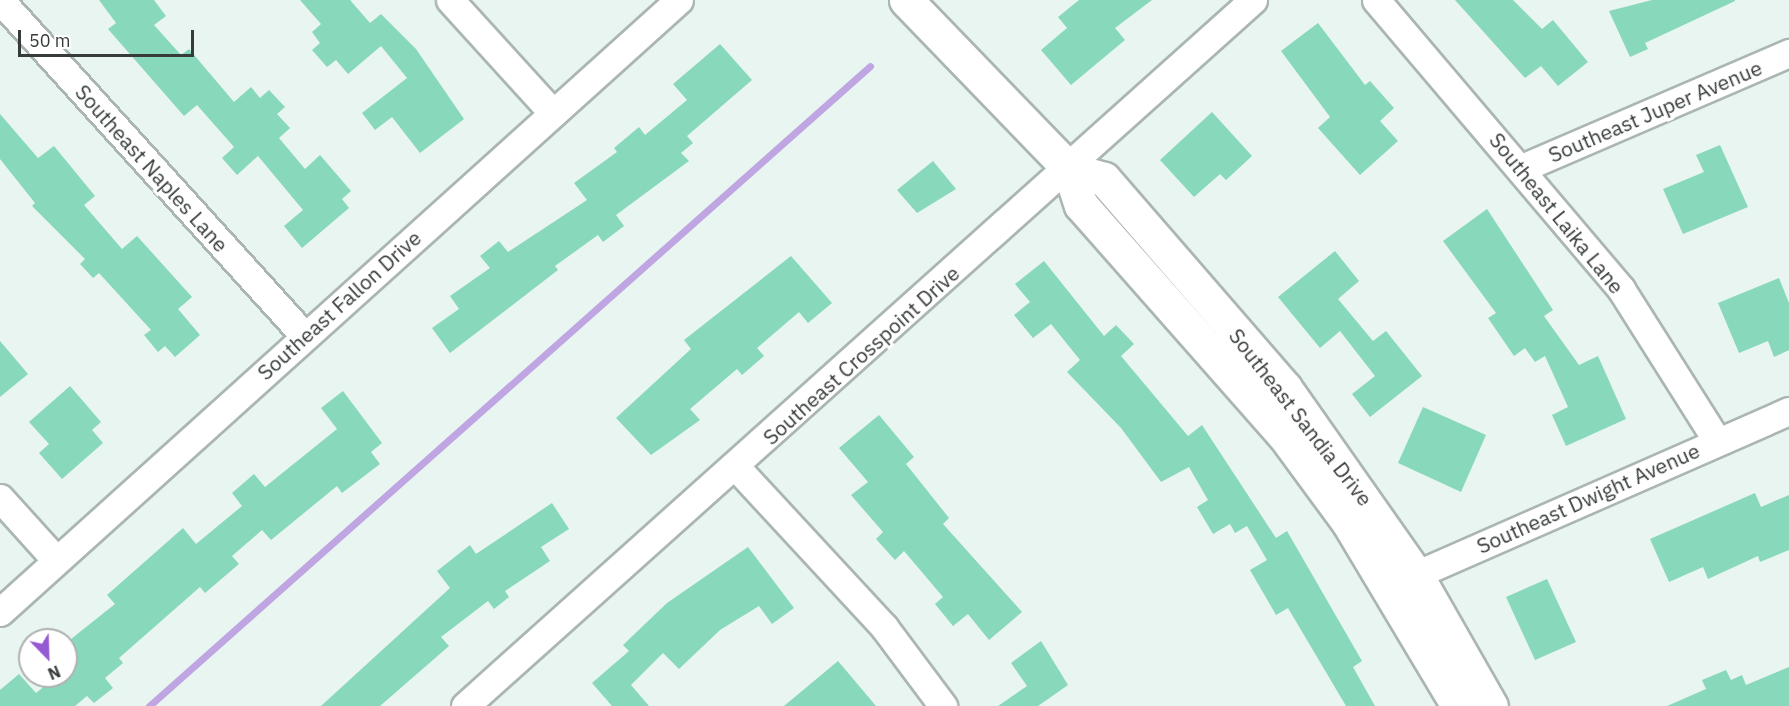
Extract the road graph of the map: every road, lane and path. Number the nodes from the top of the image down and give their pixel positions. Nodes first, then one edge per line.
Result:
1 (0, 0) edge
2 (450, 0) edge
3 (679, 0) edge
4 (906, 0) edge
5 (1253, 0) edge
6 (1376, 0) edge
7 (1789, 53) edge
8 (553, 114) junction
9 (1522, 168) junction
10 (1069, 169) junction
11 (304, 335) junction
12 (1789, 411) edge
13 (1717, 441) junction
14 (735, 467) junction
15 (0, 498) edge
16 (56, 560) junction
17 (1402, 580) junction
18 (0, 612) edge
19 (465, 706) edge
20 (943, 706) edge
21 (1458, 706) edge
22 (1491, 706) edge

1 - 11 street, Southeast Naples Lane
2 - 8 street
3 - 8 street, Southeast Fallon Drive
4 - 10 street, Southeast Sandia Drive
5 - 10 street, Southeast Crosspoint Drive
6 - 9 street, Southeast Laika Lane
7 - 9 street, Southeast Juper Avenue
8 - 11 street, Southeast Fallon Drive
9 - 13 street, Southeast Laika Lane
10 - 14 street, Southeast Crosspoint Drive
10 - 17 street, Southeast Sandia Drive
11 - 16 street, Southeast Fallon Drive
12 - 13 street, Southeast Dwight Avenue
13 - 17 street, Southeast Dwight Avenue
14 - 19 street, Southeast Crosspoint Drive
14 - 20 street
15 - 16 street
16 - 18 street, Southeast Fallon Drive
17 - 21 street, Southeast Sandia Drive
17 - 22 street, Southeast Sandia Drive

